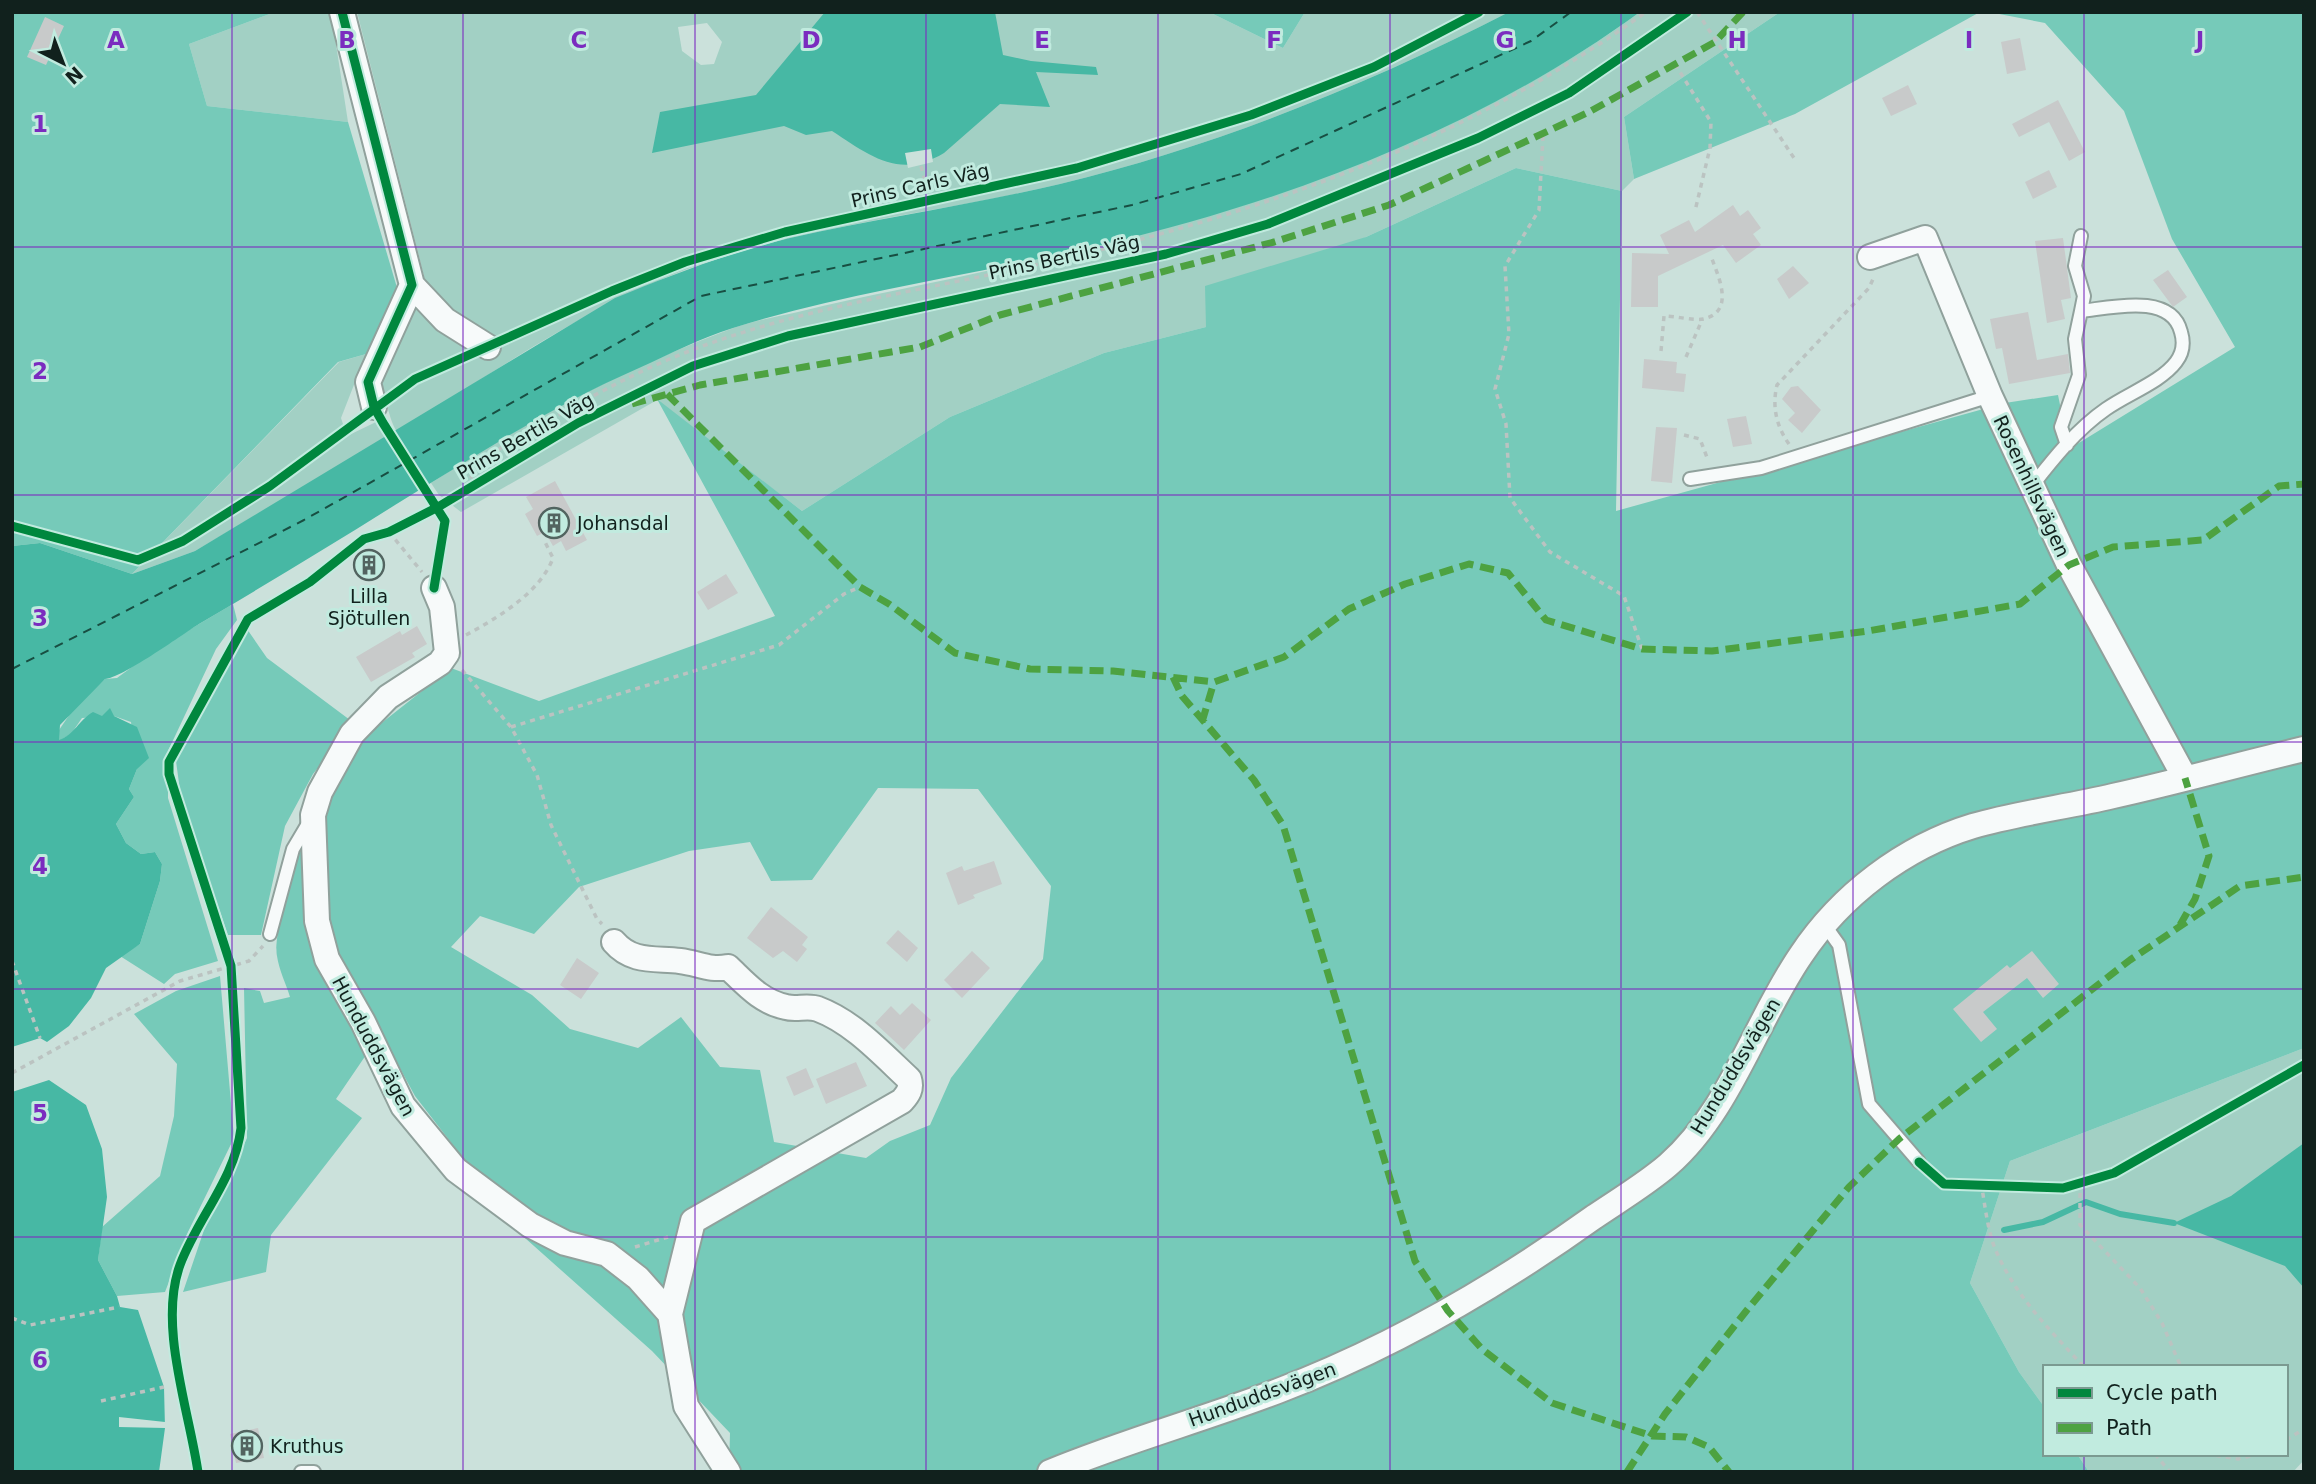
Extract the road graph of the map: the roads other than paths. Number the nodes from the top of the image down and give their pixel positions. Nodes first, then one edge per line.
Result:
1 (342, 12) edge
2 (2081, 236) dead end
3 (1870, 257) road end
4 (412, 285) junction
5 (2081, 312) junction
6 (488, 347) dead end
7 (1990, 396) junction
8 (374, 407) dead end
9 (2067, 445) junction
10 (1689, 479) dead end
11 (2032, 486) junction
12 (434, 588) road end
13 (2304, 749) edge
14 (2185, 778) junction
15 (313, 816) junction
16 (1824, 924) junction
17 (270, 934) road end
18 (614, 942) road end
19 (1919, 1162) dead end
20 (670, 1314) junction
21 (301, 1472) edge
22 (314, 1472) edge
23 (728, 1472) edge
24 (1050, 1472) edge

1 - 4 street
2 - 5 lane
3 - 7 street, Rosenhillsvägen
4 - 6 street
4 - 8 street
5 - 9 lane
5 - 9 lane
7 - 10 lane
7 - 11 street, Rosenhillsvägen
9 - 11 lane
11 - 14 street, Rosenhillsvägen
12 - 15 street, Hunduddsvägen
13 - 14 street, Hunduddsvägen
14 - 16 street, Hunduddsvägen
15 - 17 lane, Hunduddsvägen
15 - 20 street, Hunduddsvägen
16 - 19 lane
16 - 24 street, Hunduddsvägen
18 - 20 street
20 - 23 street
21 - 22 lane

